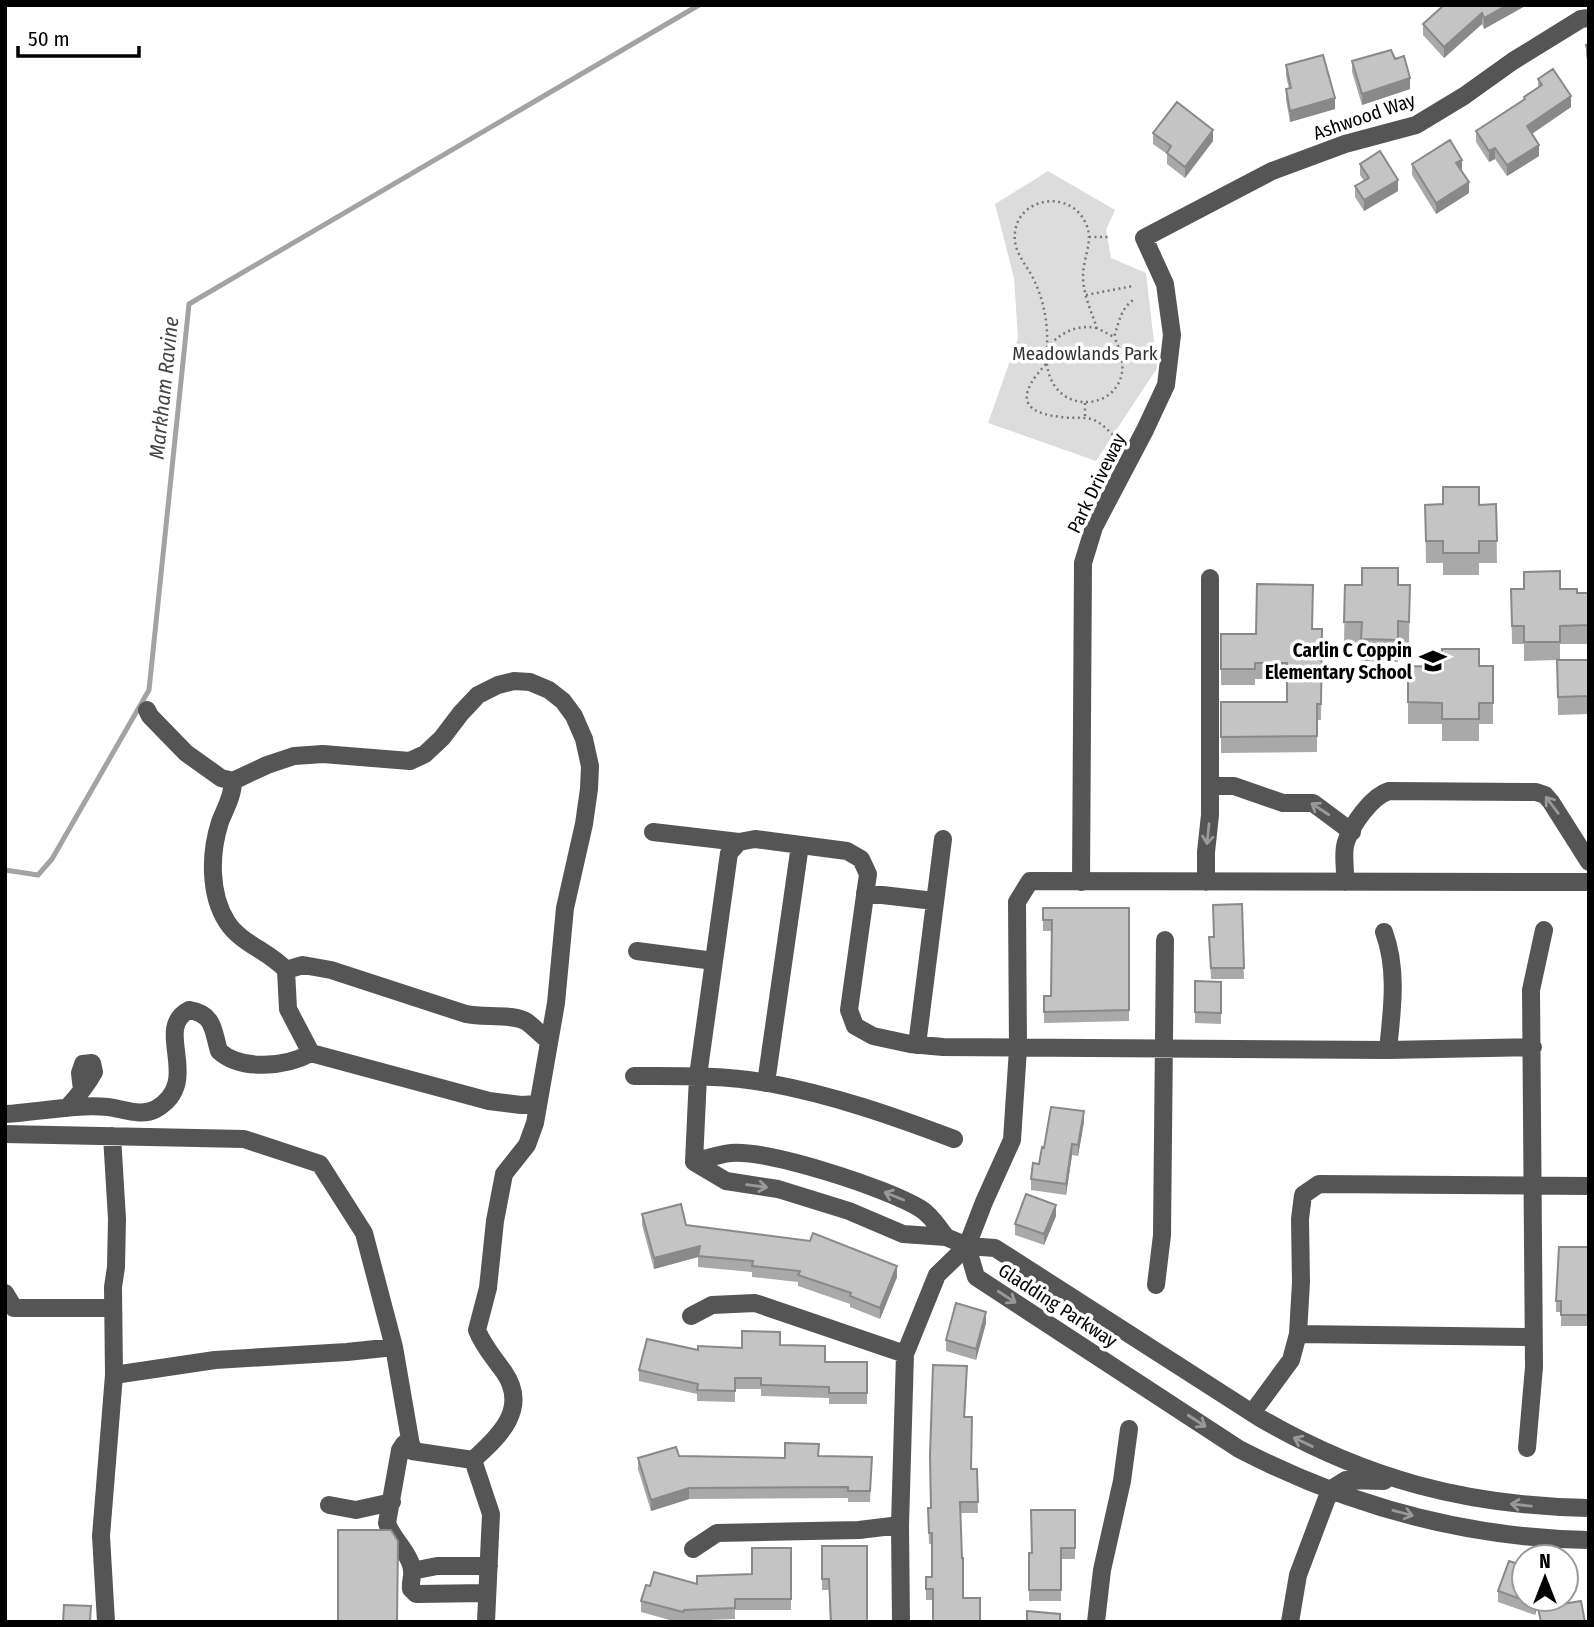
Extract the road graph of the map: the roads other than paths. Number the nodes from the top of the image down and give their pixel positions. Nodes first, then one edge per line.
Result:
1 (1589, 18) edge
2 (1144, 238) joint
3 (1210, 578) dead end
4 (147, 710) dead end
5 (233, 781) junction
6 (1210, 786) junction
7 (653, 832) dead end
8 (1352, 832) junction
9 (943, 839) dead end
10 (739, 842) junction
11 (800, 845) junction
12 (1589, 862) edge
13 (1082, 882) junction
14 (1206, 882) junction
15 (1345, 882) junction
16 (1589, 882) edge
17 (865, 893) junction
18 (934, 901) junction
19 (1544, 930) dead end
20 (1384, 932) dead end
21 (1165, 940) dead end
22 (637, 951) dead end
23 (714, 961) junction
24 (286, 970) junction
25 (549, 1041) junction
26 (917, 1045) junction
27 (1533, 1047) junction
28 (1018, 1049) junction
29 (1162, 1049) junction
30 (1388, 1049) junction
31 (311, 1053) junction
32 (634, 1076) dead end
33 (698, 1076) junction
34 (766, 1083) junction
35 (82, 1090) dead end
36 (538, 1104) junction
37 (67, 1108) junction
38 (5, 1114) edge
39 (5, 1134) edge
40 (112, 1136) junction
41 (954, 1139) dead end
42 (694, 1162) junction
43 (1533, 1185) junction
44 (1589, 1186) edge
45 (946, 1237) junction
46 (967, 1246) junction
47 (1156, 1285) dead end
48 (5, 1293) edge
49 (113, 1308) junction
50 (691, 1316) dead end
51 (1298, 1334) junction
52 (1533, 1337) junction
53 (394, 1347) junction
54 (905, 1354) junction
55 (114, 1375) junction
56 (1252, 1413) junction
57 (1129, 1429) dead end
58 (411, 1443) junction
59 (1527, 1448) dead end
60 (473, 1460) junction
61 (1398, 1481) junction
62 (1330, 1490) junction
63 (391, 1502) junction
64 (329, 1505) dead end
65 (1589, 1508) edge
66 (900, 1525) junction
67 (1589, 1540) edge
68 (692, 1549) dead end
69 (489, 1566) junction
70 (412, 1571) junction
71 (487, 1593) junction
72 (106, 1622) edge
73 (486, 1622) edge
74 (901, 1622) edge
75 (1096, 1622) edge
76 (1290, 1622) edge

1 - 2 street, Ashwood Way
2 - 13 street, Park Driveway
3 - 6 street
4 - 5 street
5 - 24 street
5 - 25 street
8 -> 6 street
6 -> 14 street
7 - 10 street
12 -> 8 street
8 - 15 street
9 - 18 street
10 - 11 street
10 - 23 street
11 - 17 street
11 - 34 street
13 - 14 street
13 - 28 street
14 - 15 street
15 - 16 street
17 - 18 street
17 - 26 street
18 - 26 street
19 - 27 street
20 - 30 street
21 - 29 street
22 - 23 street
23 - 33 street
24 - 25 street
24 - 31 street
25 - 36 street
26 - 28 street
27 - 30 street
27 - 43 street
28 - 29 street
28 - 46 street
29 - 30 street
29 - 47 street
31 - 36 street
31 - 37 street
32 - 33 street
33 - 34 street
33 - 42 street
34 - 41 street
35 - 37 street
36 - 60 street
37 - 38 street
39 - 40 street
40 - 49 street
40 - 53 street
42 -> 45 street
45 -> 42 street
43 - 44 street
43 - 51 street
43 - 52 street
45 - 46 street
46 - 54 street
46 - 56 street, Gladding Parkway
46 -> 62 street, Gladding Parkway
48 - 49 street
49 - 55 street
50 - 54 street
51 - 52 street
51 - 56 street
52 - 59 street
53 - 55 street
53 - 58 street
54 - 66 street
55 - 72 street
61 -> 56 street, Gladding Parkway
57 - 75 street
58 - 60 street
58 - 63 street
60 - 69 street
61 - 62 street
65 -> 61 street, Gladding Parkway
62 -> 67 street, Gladding Parkway
62 - 76 street
63 - 64 street
63 - 70 street
66 - 68 street
66 - 74 street
69 - 70 street
69 - 71 street
70 - 71 street
71 - 73 street

